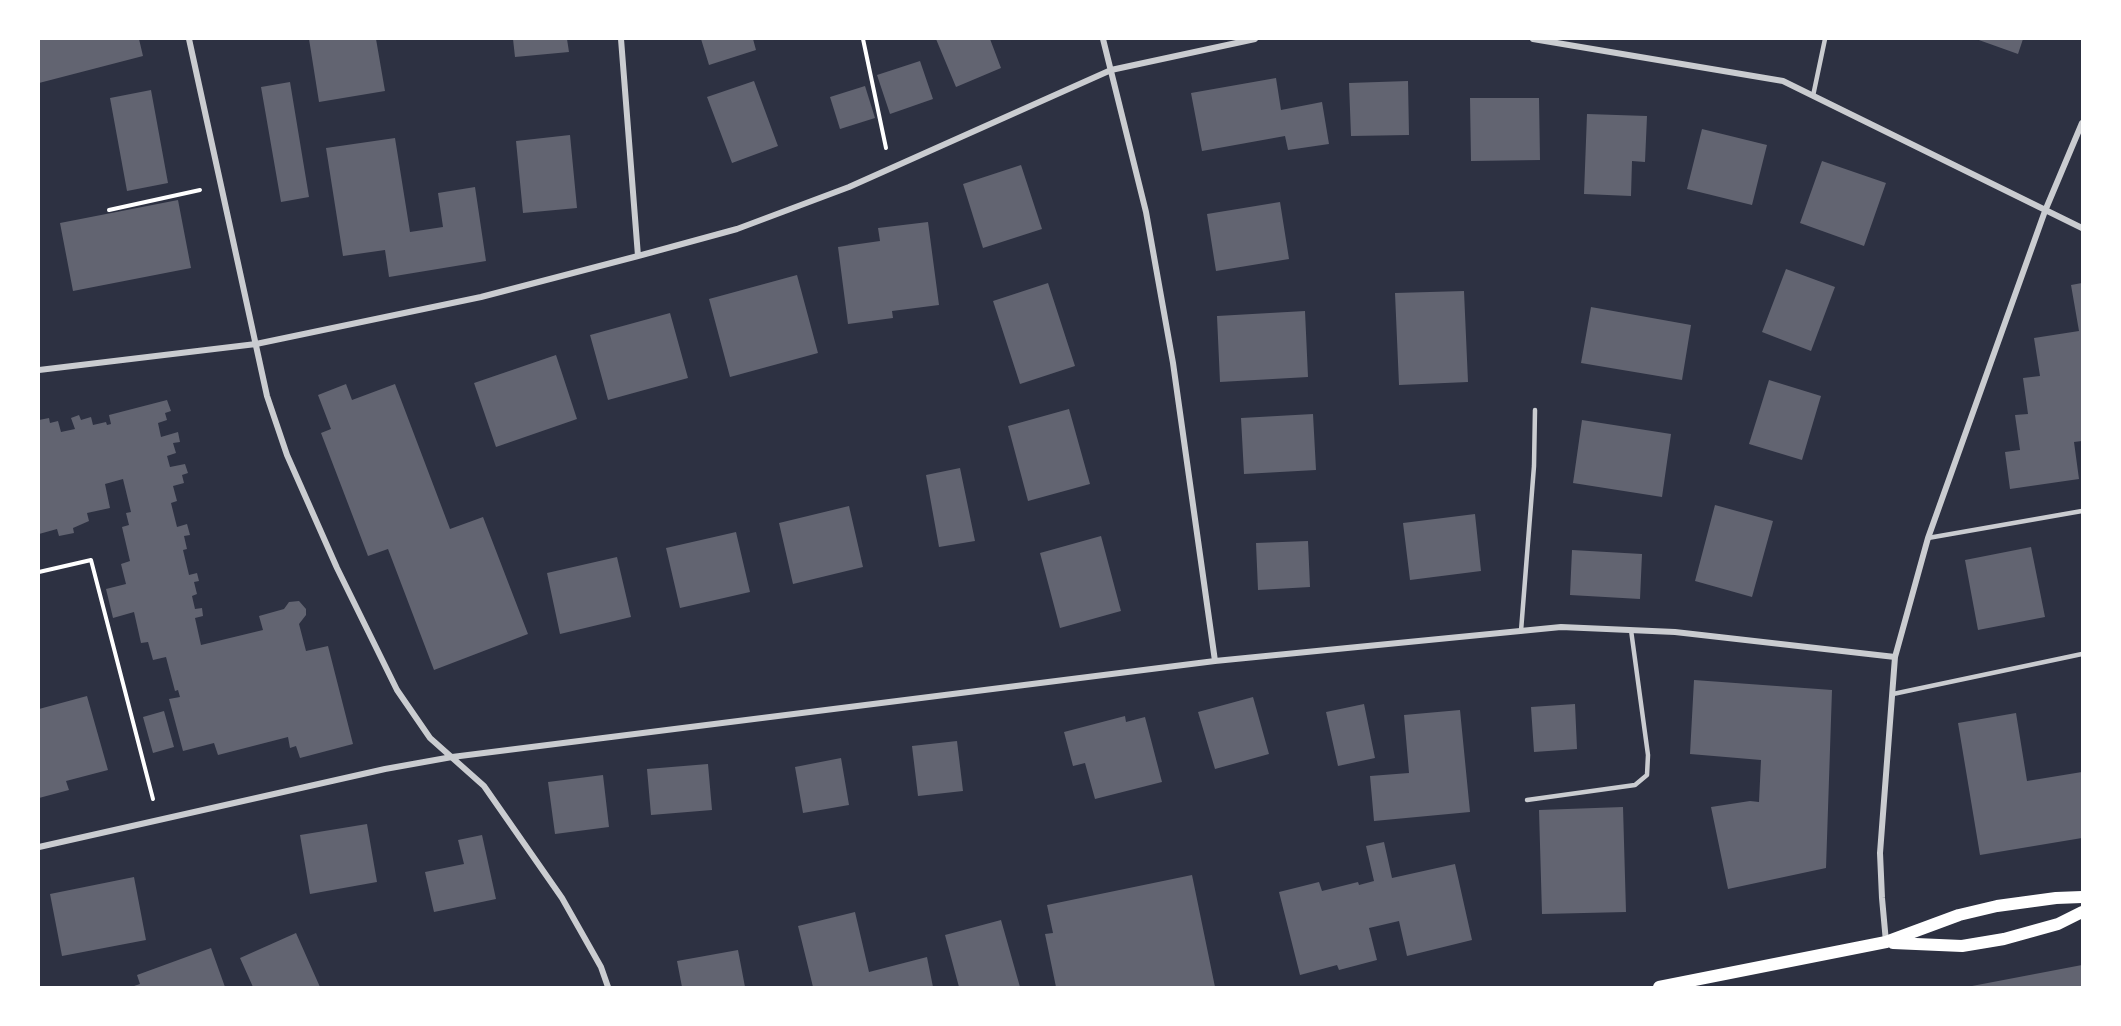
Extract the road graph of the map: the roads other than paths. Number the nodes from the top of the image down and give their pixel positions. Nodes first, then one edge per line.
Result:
1 (189, 39) edge
2 (621, 39) edge
3 (1103, 39) edge
4 (1255, 39) edge
5 (1533, 39) edge
6 (1825, 39) edge
7 (1111, 70) junction
8 (1813, 96) junction
9 (2082, 123) edge
10 (2045, 211) junction
11 (2082, 228) edge
12 (638, 256) junction
13 (256, 344) junction
14 (39, 370) edge
15 (1534, 410) dead end
16 (2082, 511) edge
17 (1928, 538) junction
18 (1631, 630) junction
19 (1521, 631) junction
20 (2082, 654) edge
21 (1895, 657) junction
22 (1215, 661) junction
23 (1893, 694) junction
24 (452, 757) junction
25 (1527, 800) dead end
26 (39, 847) edge
27 (2082, 897) edge
28 (2082, 912) edge
29 (1886, 942) junction
30 (1692, 984) edge
31 (608, 987) edge
32 (1659, 987) edge

1 - 13 street
2 - 12 street
3 - 7 street
4 - 7 street
5 - 8 street
6 - 8 lane
7 - 12 street
7 - 22 street
8 - 10 street
9 - 10 street
10 - 11 street
10 - 17 street
12 - 13 street
13 - 14 street
13 - 24 street
15 - 19 lane
16 - 17 lane
17 - 21 street
18 - 19 street
18 - 21 street
18 - 25 lane
19 - 22 street
20 - 23 lane
21 - 23 street
22 - 24 street
23 - 29 street
24 - 26 street
24 - 31 street
27 - 29 main road
28 - 29 main road
29 - 30 main road
30 - 32 main road

